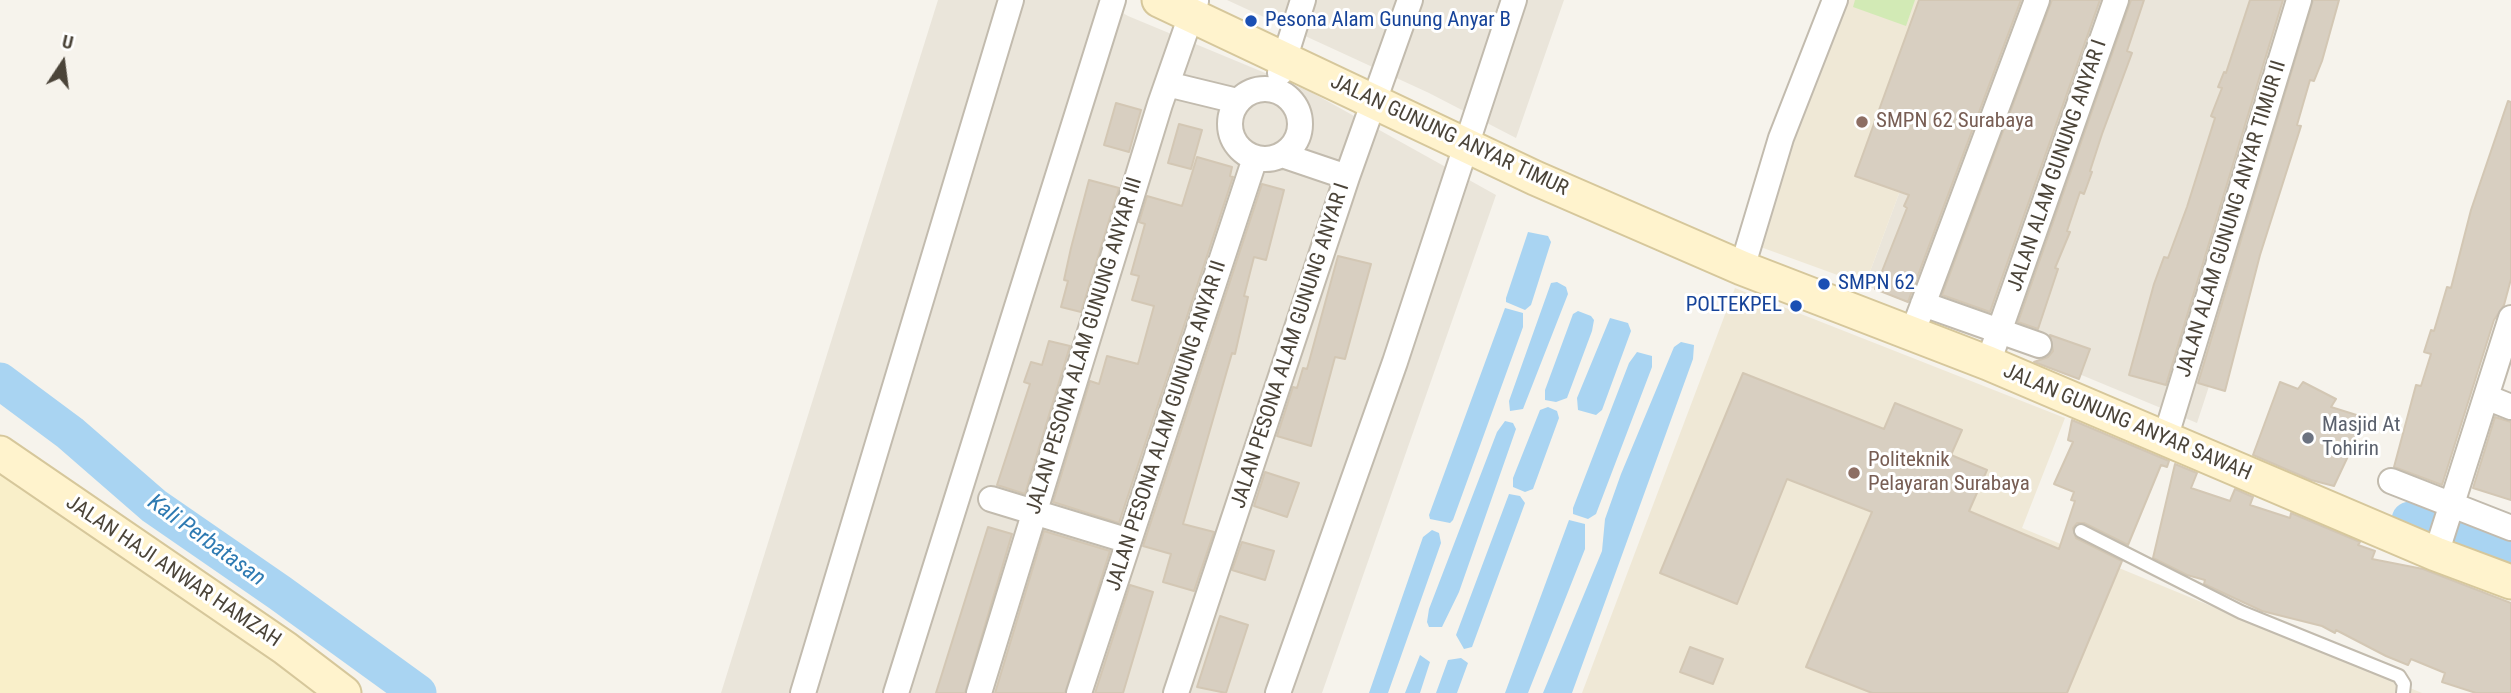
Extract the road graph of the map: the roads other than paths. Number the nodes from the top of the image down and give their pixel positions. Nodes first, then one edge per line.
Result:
1 (1011, 0) edge
2 (1113, 0) edge
3 (1159, 0) edge
4 (1410, 0) edge
5 (1514, 0) edge
6 (1835, 0) edge
7 (2037, 0) edge
8 (2116, 0) edge
9 (2299, 0) edge
10 (1296, 2) edge
11 (1193, 8) edge
12 (1283, 58) junction
13 (1167, 83) junction
14 (1275, 90) junction
15 (1237, 101) junction
16 (1375, 102) junction
17 (1468, 146) junction
18 (1282, 155) junction
19 (1255, 158) junction
20 (1347, 177) junction
21 (1742, 268) junction
22 (2511, 318) edge
23 (1917, 319) junction
24 (2001, 332) junction
25 (2039, 345) dead end
26 (1988, 363) junction
27 (2486, 397) junction
28 (2511, 407) edge
29 (2165, 439) junction
30 (0, 453) edge
31 (2391, 481) dead end
32 (991, 499) dead end
33 (2451, 507) junction
34 (1034, 512) junction
35 (2511, 528) edge
36 (2081, 531) dead end
37 (1129, 541) junction
38 (2437, 550) junction
39 (2511, 582) edge
40 (344, 693) edge
41 (803, 693) edge
42 (896, 693) edge
43 (979, 693) edge
44 (1079, 693) edge
45 (1176, 693) edge
46 (1278, 693) edge
47 (2403, 693) edge

1 - 41 street
2 - 42 street
3 - 11 street, JALAN GUNUNG ANYAR TIMUR
4 - 16 street, JALAN PESONA ALAM GUNUNG ANYAR I
5 - 17 street
6 - 21 street
7 - 23 street
8 - 24 street, JALAN ALAM GUNUNG ANYAR I
9 - 29 street, JALAN ALAM GUNUNG ANYAR TIMUR II
10 - 12 street
11 - 12 street, JALAN GUNUNG ANYAR TIMUR
11 - 13 street, JALAN PESONA ALAM GUNUNG ANYAR III
12 - 14 street
12 - 16 street, JALAN GUNUNG ANYAR TIMUR
13 - 15 street
13 - 34 street, JALAN PESONA ALAM GUNUNG ANYAR III
14 - 15 street
14 - 18 street
15 - 19 street
16 - 17 street, JALAN GUNUNG ANYAR TIMUR
16 - 20 street, JALAN PESONA ALAM GUNUNG ANYAR I
17 - 21 street, JALAN GUNUNG ANYAR TIMUR
17 - 46 street
18 - 19 street
18 - 20 street
19 - 37 street, JALAN PESONA ALAM GUNUNG ANYAR II
20 - 45 street, JALAN PESONA ALAM GUNUNG ANYAR I
21 - 23 street, JALAN GUNUNG ANYAR SAWAH
22 - 27 street
23 - 24 street
23 - 26 street, JALAN GUNUNG ANYAR SAWAH
24 - 25 street
24 - 26 street, JALAN ALAM GUNUNG ANYAR I
26 - 29 street, JALAN GUNUNG ANYAR SAWAH
27 - 28 street
27 - 33 street
29 - 38 street, JALAN GUNUNG ANYAR SAWAH
30 - 40 street, JALAN HAJI ANWAR HAMZAH
31 - 33 street
32 - 34 street
33 - 35 street
33 - 38 street
34 - 37 street
34 - 43 street, JALAN PESONA ALAM GUNUNG ANYAR III
36 - 47 lane
37 - 44 street, JALAN PESONA ALAM GUNUNG ANYAR II
38 - 39 street, JALAN GUNUNG ANYAR SAWAH

